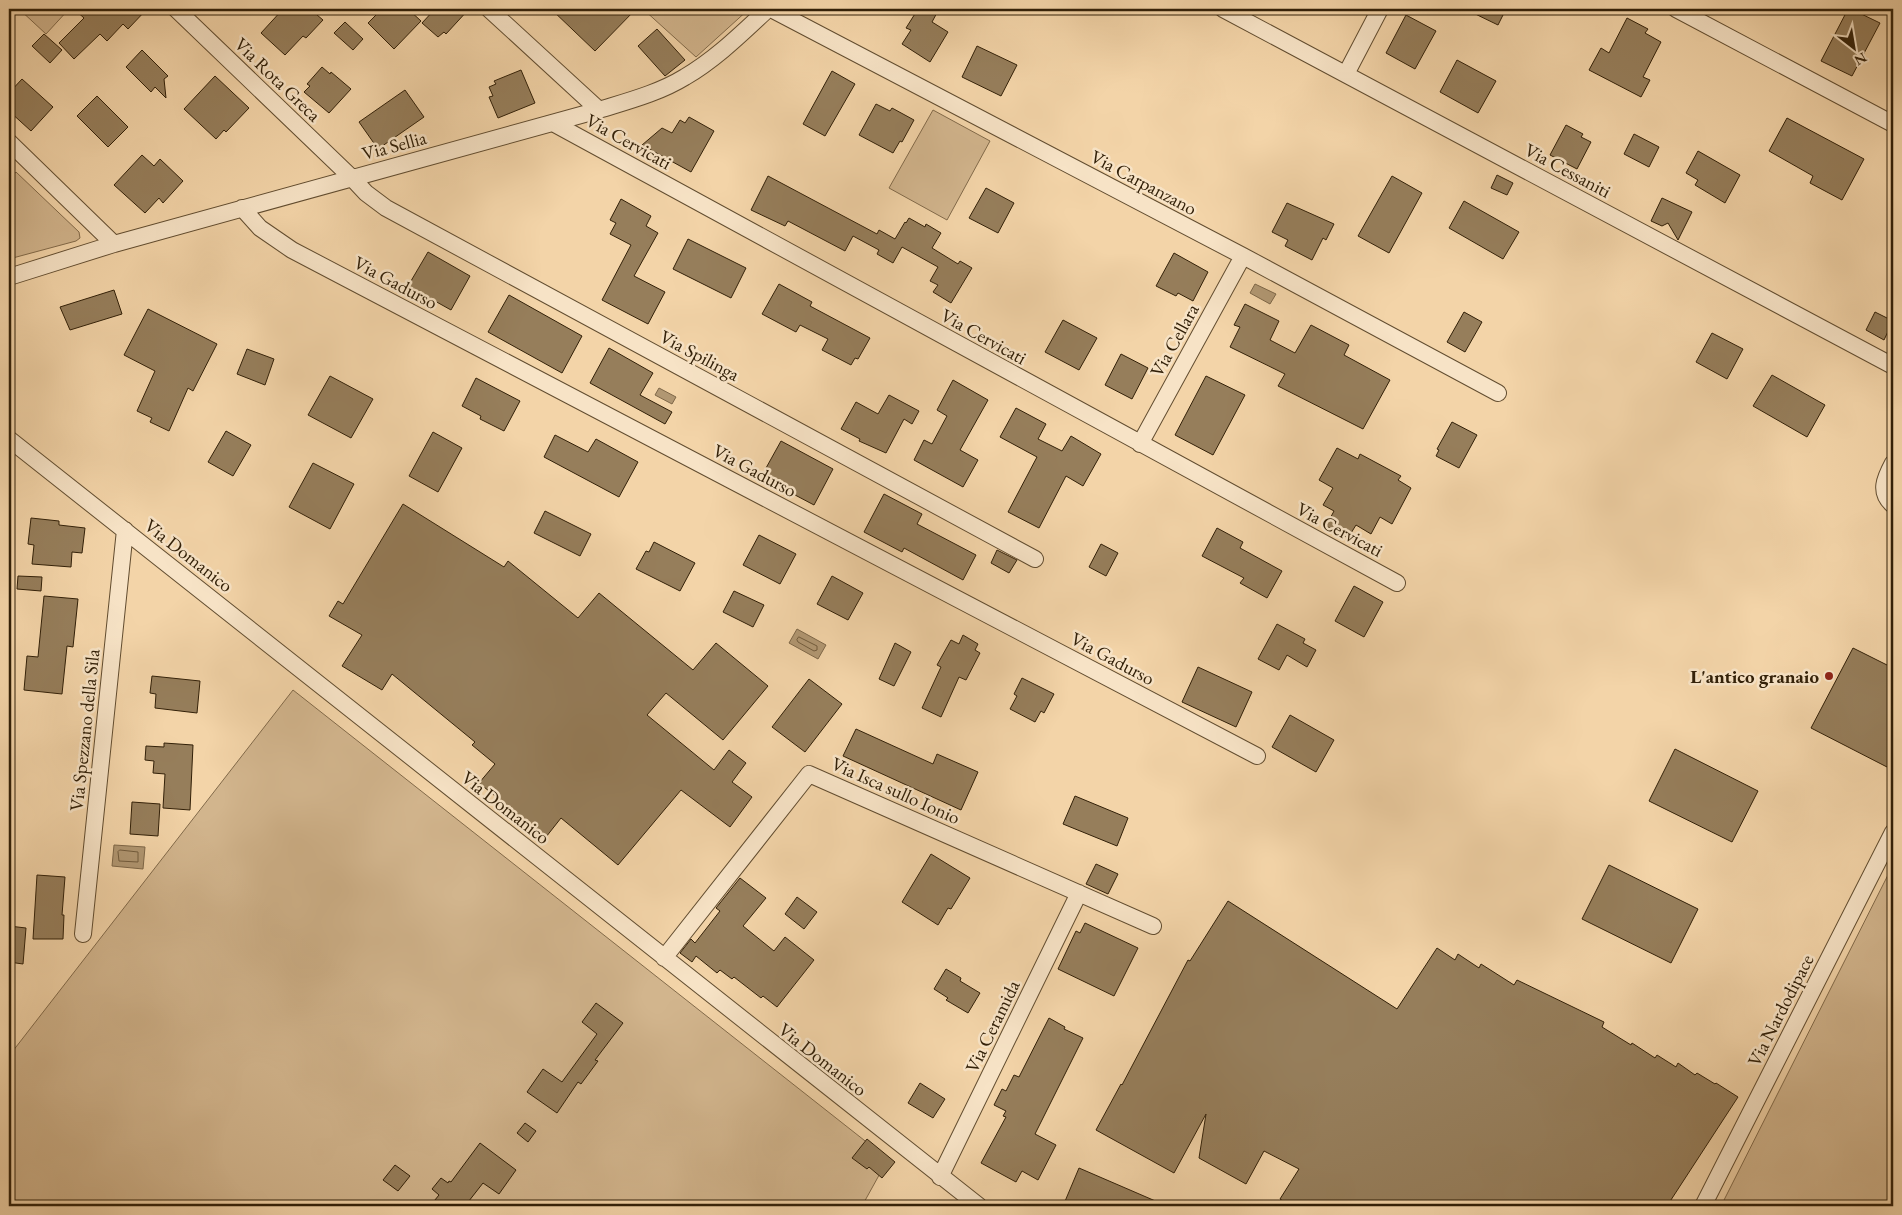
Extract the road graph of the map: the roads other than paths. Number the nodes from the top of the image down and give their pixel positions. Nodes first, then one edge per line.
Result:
1 (176, 9) edge
2 (489, 9) edge
3 (769, 9) edge
4 (1223, 9) edge
5 (1380, 9) edge
6 (1676, 9) edge
7 (1346, 74) junction
8 (599, 110) junction
9 (553, 122) junction
10 (1893, 124) edge
11 (9, 142) edge
12 (352, 178) junction
13 (242, 208) junction
14 (114, 244) junction
15 (1243, 256) junction
16 (9, 277) edge
17 (1893, 366) edge
18 (1498, 393) dead end
19 (9, 439) edge
20 (1140, 444) junction
21 (1893, 463) edge
22 (1893, 505) edge
23 (125, 530) junction
24 (1036, 559) dead end
25 (1397, 583) dead end
26 (1257, 756) dead end
27 (1893, 832) edge
28 (1079, 894) junction
29 (1153, 926) dead end
30 (83, 934) dead end
31 (664, 958) junction
32 (940, 1177) junction
33 (971, 1204) edge
34 (1703, 1206) edge

1 - 12 street, Via Rota Greca
2 - 8 street
3 - 8 street, Via Sellia
3 - 15 street, Via Carpanzano
4 - 7 street, Via Cessaniti
5 - 7 street
6 - 10 street
7 - 17 street, Via Cessaniti
8 - 9 street, Via Sellia
9 - 12 street, Via Sellia
9 - 20 street, Via Cervicati
11 - 14 street
12 - 13 street, Via Sellia
12 - 24 street, Via Spilinga
13 - 14 street, Via Sellia
13 - 26 street, Via Gadurso
14 - 16 street, Via Sellia
15 - 18 street, Via Carpanzano
15 - 20 street, Via Cellara
19 - 23 street, Via Domanico
20 - 25 street, Via Cervicati
21 - 22 street
23 - 30 street, Via Spezzano della Sila
23 - 31 street, Via Domanico
27 - 34 street, Via Nardodipace
28 - 29 street, Via Isca sullo Ionio
28 - 31 street, Via Isca sullo Ionio
28 - 32 street, Via Ceramida
31 - 32 street, Via Domanico
32 - 33 street, Via Domanico

